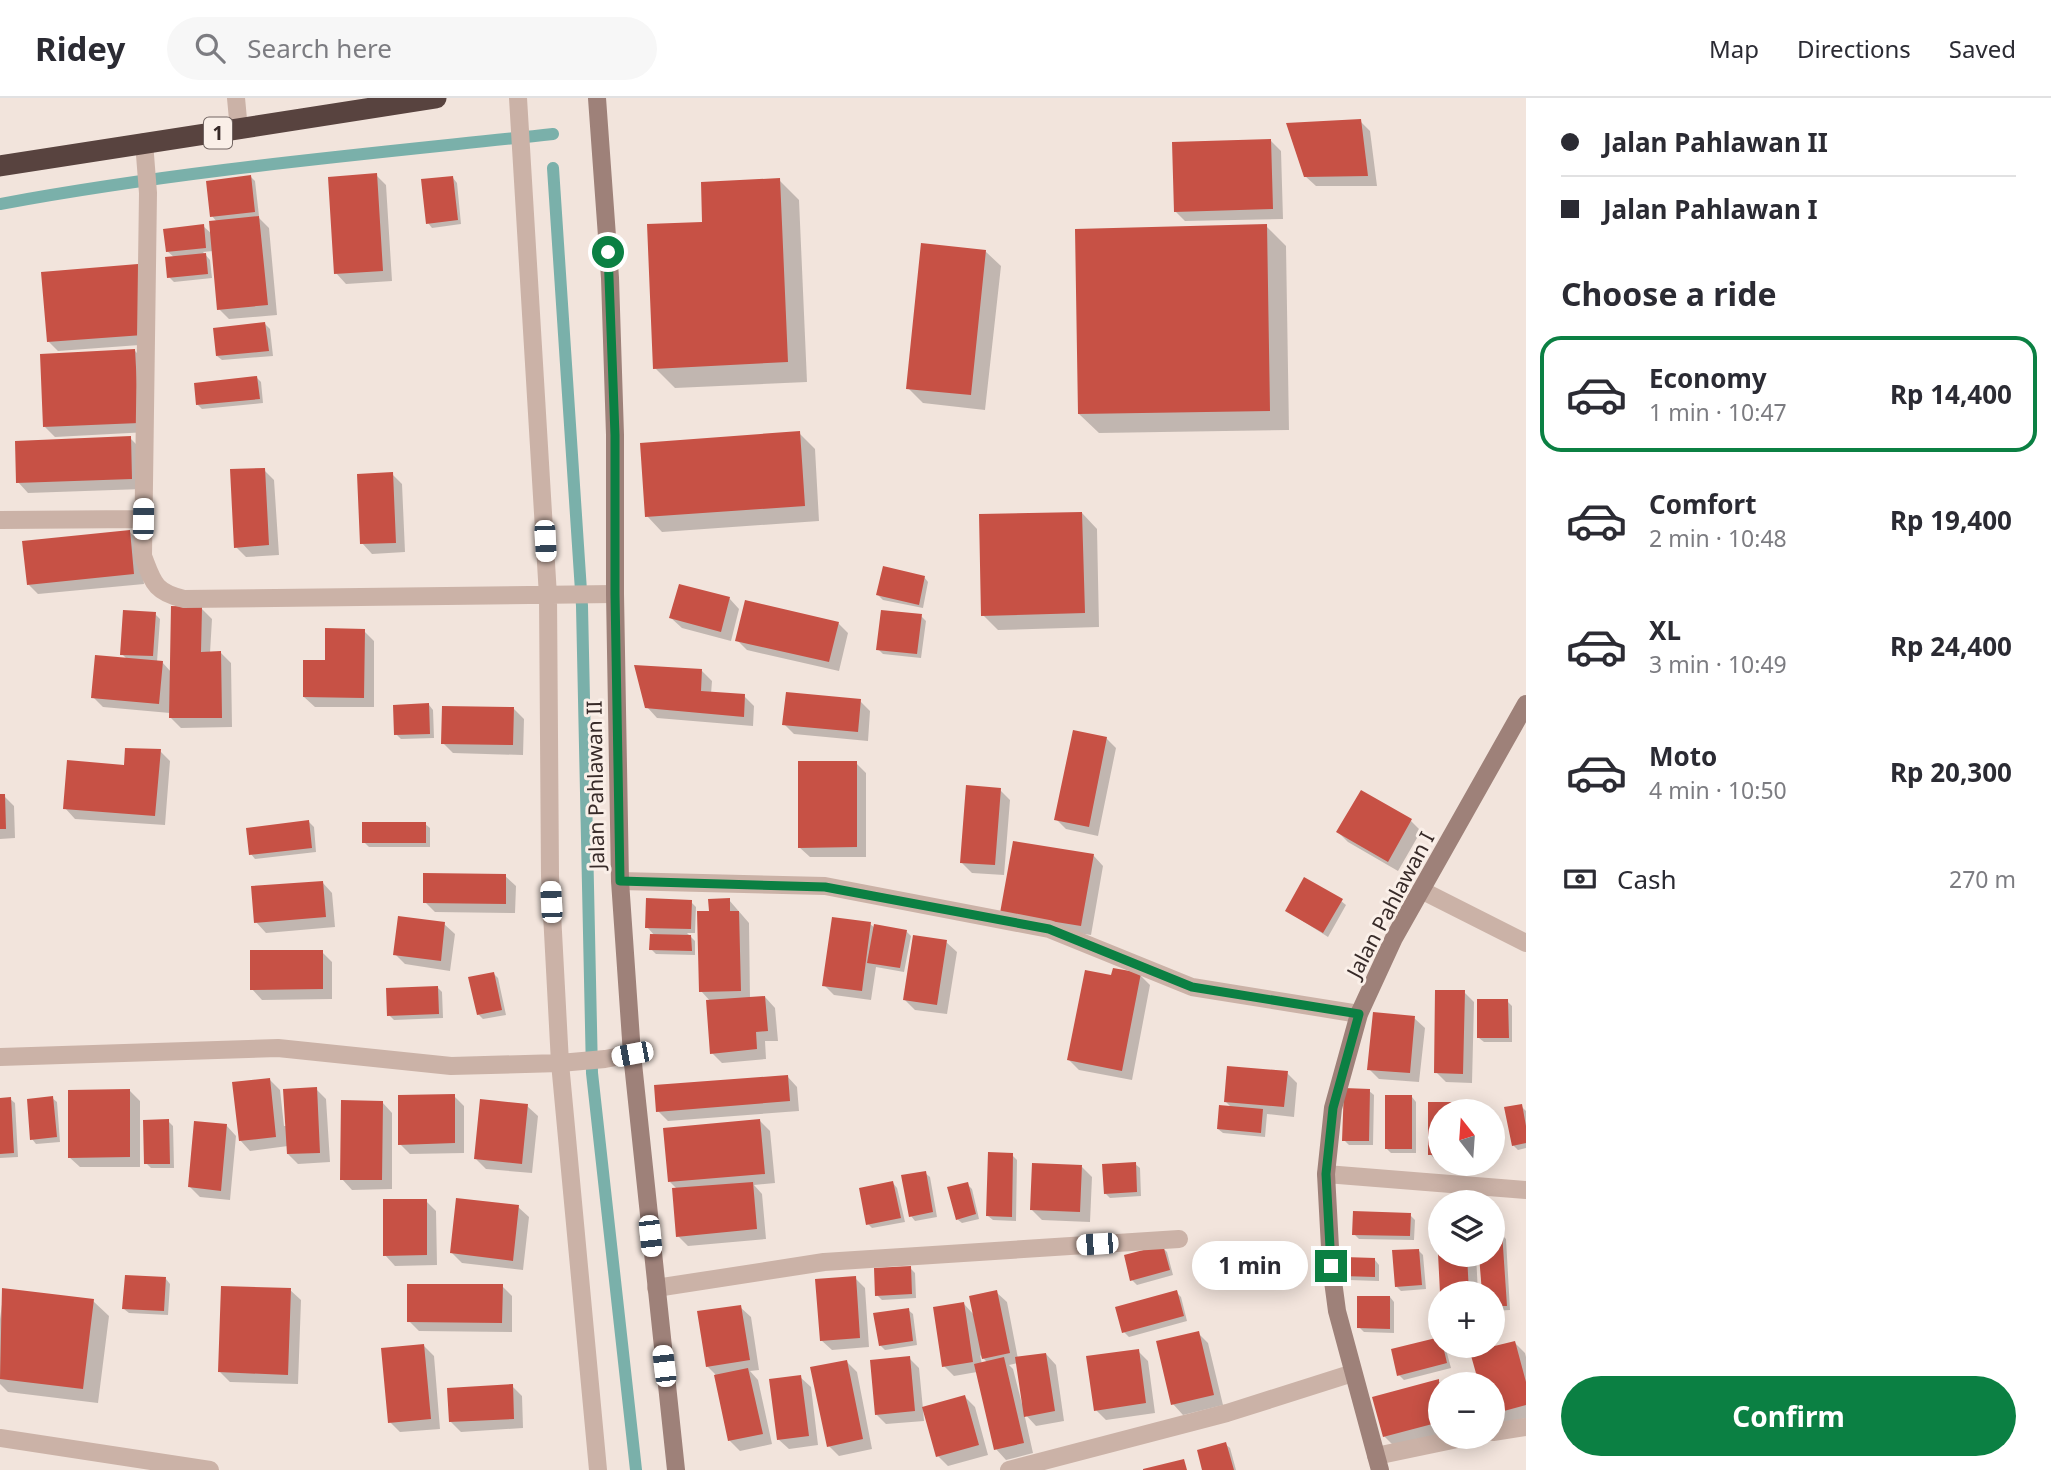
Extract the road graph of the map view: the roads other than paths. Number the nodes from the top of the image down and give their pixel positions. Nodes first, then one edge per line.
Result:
1 (236, 98) edge
2 (436, 98) edge
3 (518, 98) edge
4 (597, 98) edge
5 (239, 130) junction
6 (144, 150) junction
7 (0, 166) edge
8 (143, 519) junction
9 (0, 520) edge
10 (615, 594) junction
11 (548, 596) junction
12 (1526, 704) edge
13 (620, 881) junction
14 (1421, 890) junction
15 (1526, 943) edge
16 (1359, 1014) junction
17 (632, 1054) junction
18 (0, 1058) edge
19 (568, 1062) junction
20 (1326, 1174) junction
21 (1526, 1190) edge
22 (1179, 1239) dead end
23 (656, 1288) junction
24 (1353, 1373) junction
25 (1526, 1427) edge
26 (1505, 1430) edge
27 (0, 1438) edge
28 (1428, 1448) edge
29 (1378, 1463) edge
30 (210, 1470) edge
31 (598, 1470) edge
32 (674, 1470) edge
33 (1009, 1470) edge

1 - 5 street
2 - 5 highway, 1
3 - 11 street
4 - 10 street, Jalan Pahlawan II
5 - 6 highway, 1
6 - 7 highway, 1
6 - 8 street
8 - 9 street
8 - 11 street
10 - 11 street
10 - 13 street, Jalan Pahlawan II
11 - 19 street
12 - 14 street, Jalan Pahlawan I
13 - 16 street
13 - 17 street, Jalan Pahlawan II
14 - 15 street
14 - 16 street, Jalan Pahlawan I
16 - 20 street, Jalan Pahlawan I
17 - 19 street
17 - 23 street, Jalan Pahlawan II
18 - 19 street
19 - 31 street
20 - 21 street
20 - 24 street, Jalan Pahlawan I
22 - 23 street
23 - 32 street, Jalan Pahlawan II
24 - 29 street, Jalan Pahlawan I
24 - 33 street
25 - 26 street
27 - 30 street
28 - 29 street

